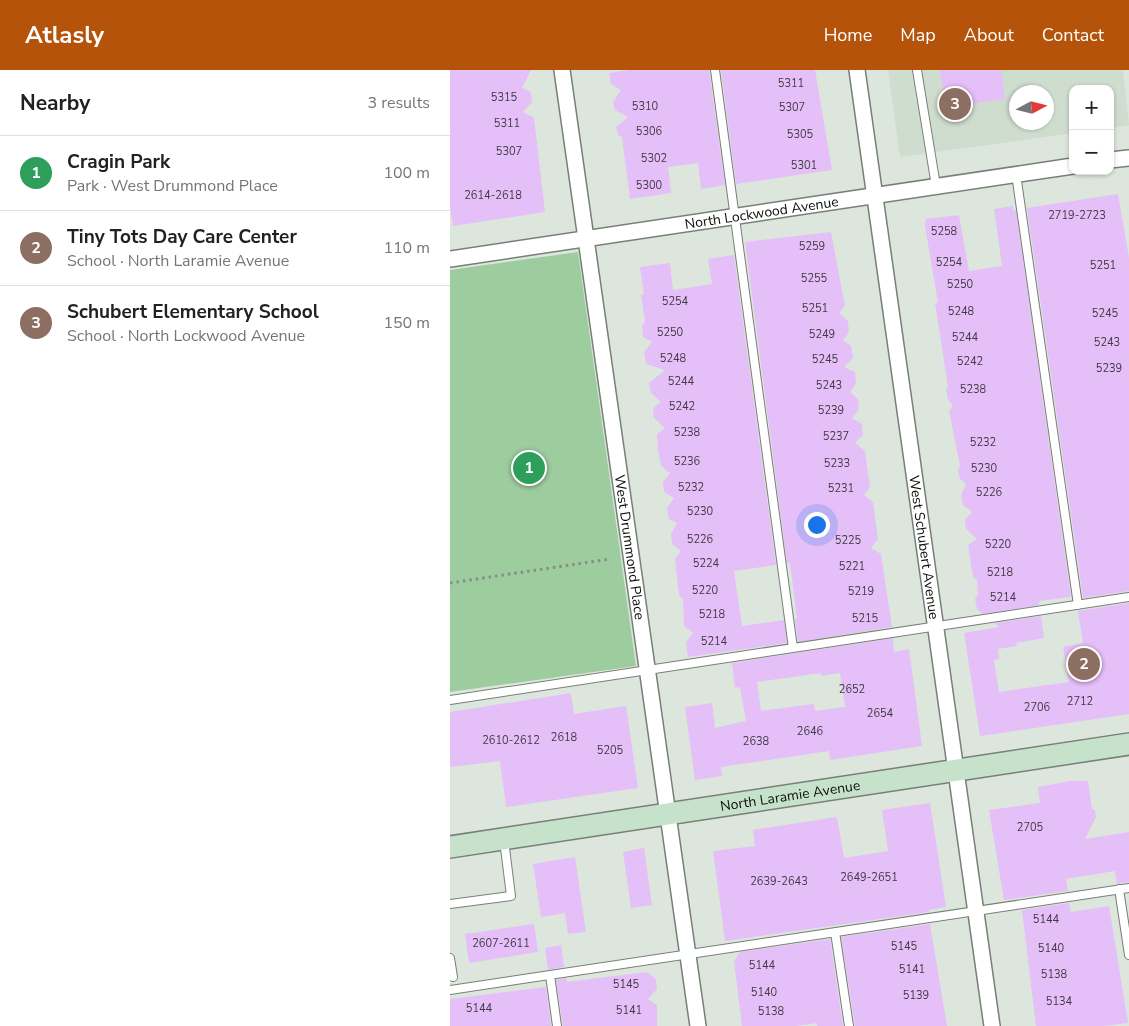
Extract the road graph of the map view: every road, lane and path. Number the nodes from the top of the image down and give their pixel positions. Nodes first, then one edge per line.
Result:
1 (562, 70) edge
2 (715, 70) edge
3 (858, 70) edge
4 (917, 70) edge
5 (1129, 158) edge
6 (1114, 160) edge
7 (1069, 167) edge
8 (1016, 174) junction
9 (936, 186) junction
10 (876, 195) junction
11 (736, 216) junction
12 (586, 238) junction
13 (450, 255) edge
14 (450, 259) edge
15 (610, 559) dead end
16 (450, 583) edge
17 (1129, 597) edge
18 (1078, 605) junction
19 (936, 627) junction
20 (793, 648) junction
21 (648, 670) junction
22 (450, 700) edge
23 (1129, 744) edge
24 (956, 770) junction
25 (668, 814) junction
26 (504, 838) junction
27 (450, 847) edge
28 (1129, 888) edge
29 (1119, 889) junction
30 (450, 904) edge
31 (976, 911) junction
32 (835, 932) junction
33 (688, 954) junction
34 (1129, 955) edge
35 (450, 958) edge
36 (550, 975) junction
37 (453, 977) dead end
38 (450, 990) edge
39 (557, 1026) edge
40 (698, 1026) edge
41 (849, 1026) edge
42 (992, 1026) edge

1 - 12 street, West Drummond Place
2 - 11 lane
3 - 10 street, West Schubert Avenue
4 - 9 lane
5 - 6 street
7 - 8 street, North Lockwood Avenue
8 - 9 street, North Lockwood Avenue
8 - 18 lane
9 - 10 street, North Lockwood Avenue
10 - 11 street, North Lockwood Avenue
10 - 19 street, West Schubert Avenue
11 - 12 street, North Lockwood Avenue
11 - 20 lane
12 - 14 street, North Lockwood Avenue
12 - 21 street, West Drummond Place
13 - 14 lane
15 - 16 path
17 - 18 lane
18 - 19 lane
19 - 20 lane
19 - 24 street, West Schubert Avenue
20 - 21 lane
21 - 22 lane
21 - 25 street, West Drummond Place
23 - 24 street, North Laramie Avenue
24 - 25 street, North Laramie Avenue
24 - 31 street, West Schubert Avenue
25 - 26 street, North Laramie Avenue
25 - 33 street, West Drummond Place
26 - 27 street, North Laramie Avenue
26 - 30 lane
28 - 29 lane
29 - 31 lane
29 - 34 lane
31 - 32 lane
31 - 42 street, West Schubert Avenue
32 - 33 lane
32 - 41 lane
33 - 36 lane
33 - 40 street, West Drummond Place
35 - 37 lane
36 - 38 lane
36 - 39 lane

